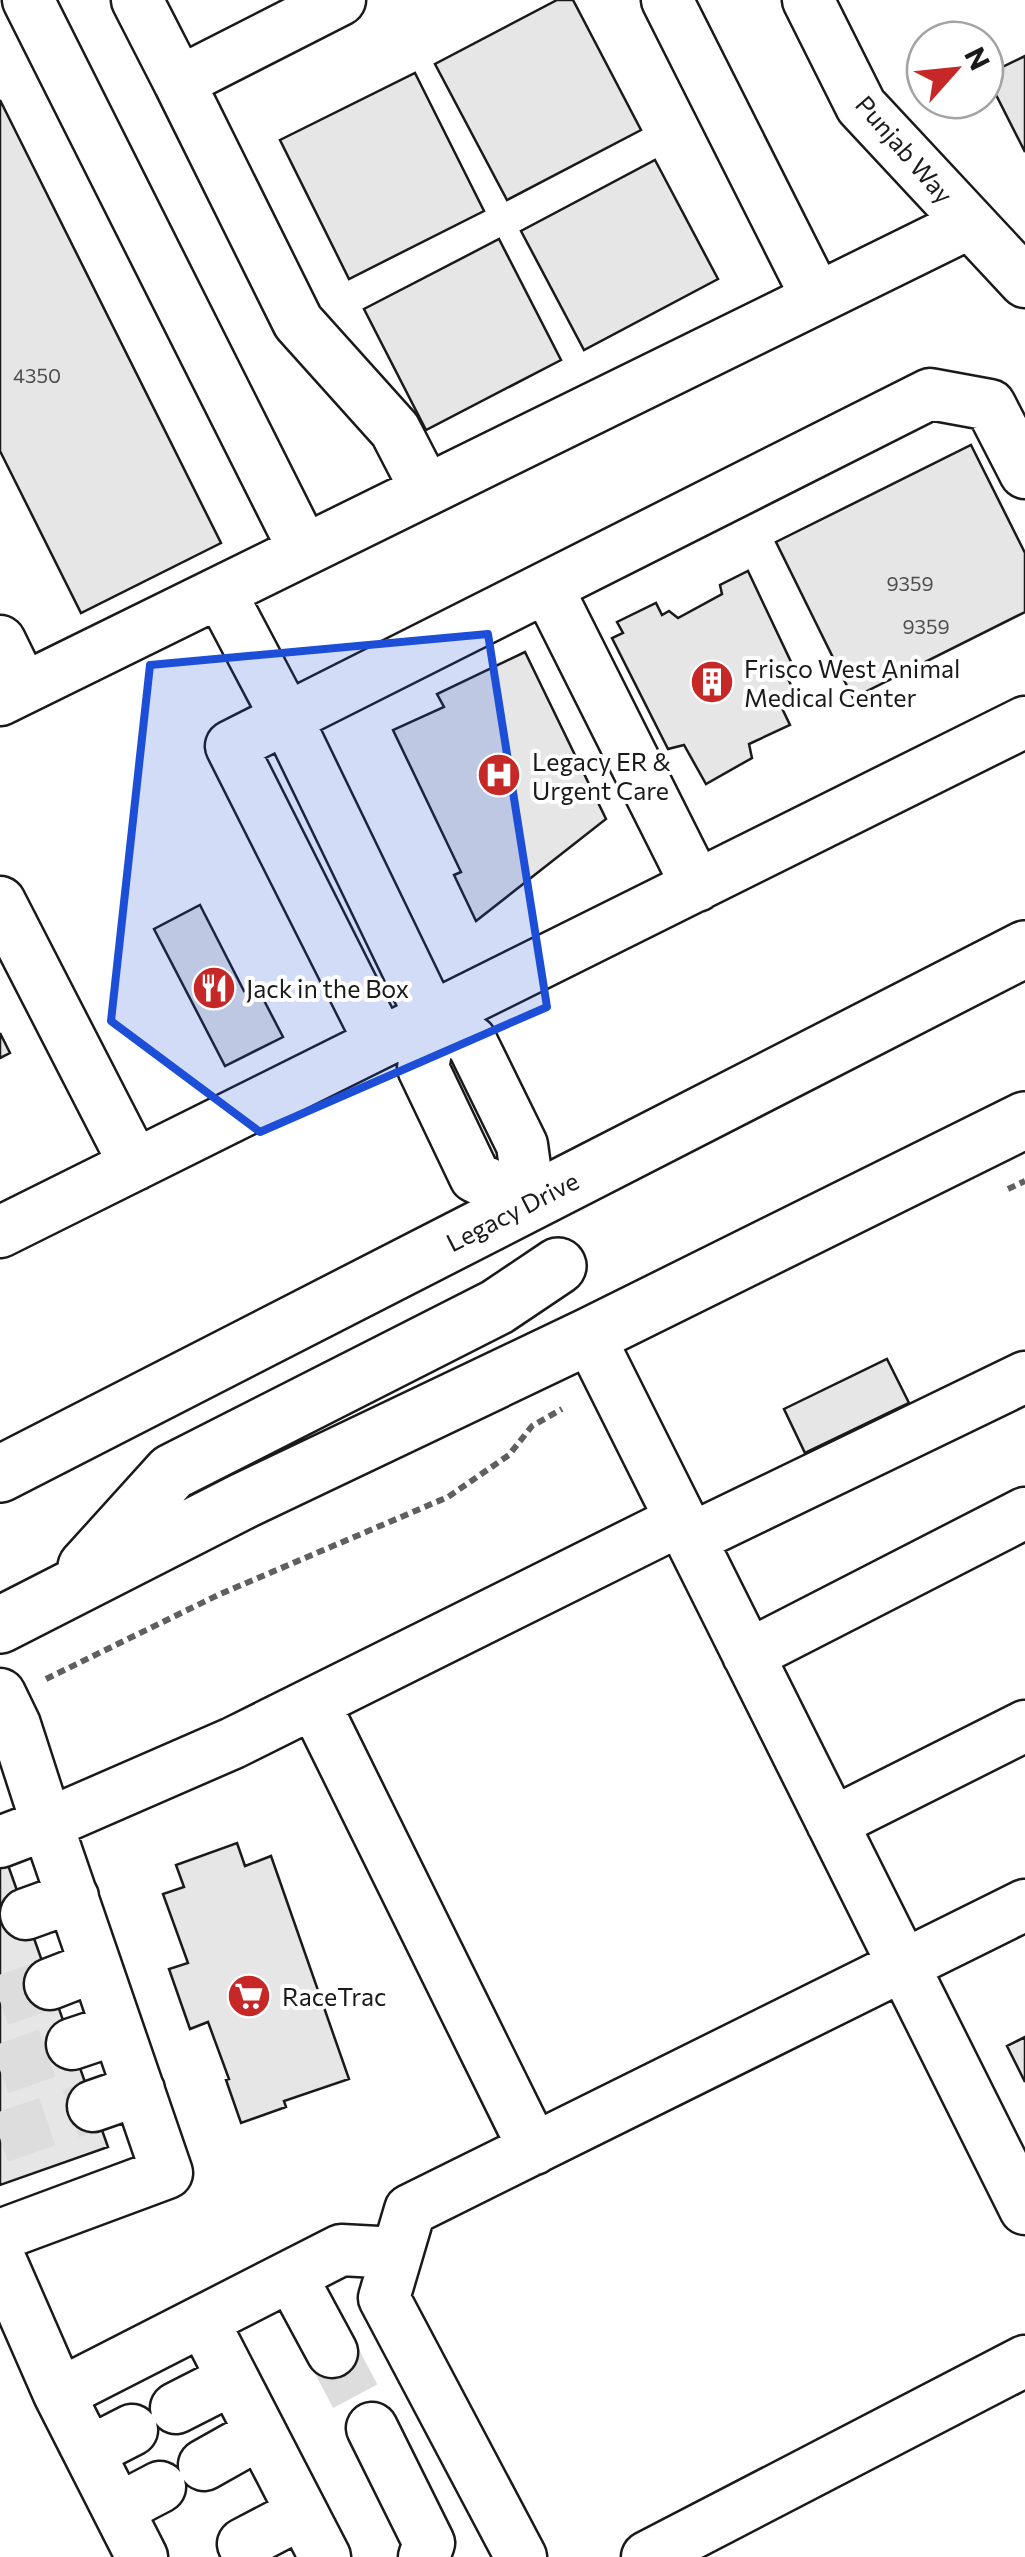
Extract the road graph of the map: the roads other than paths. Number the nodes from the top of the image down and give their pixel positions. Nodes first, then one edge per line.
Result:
1 (28, 0) edge
2 (137, 0) edge
3 (340, 0) edge
4 (667, 0) edge
5 (808, 0) edge
6 (180, 82) junction
7 (970, 223) junction
8 (1025, 282) edge
9 (818, 298) junction
10 (1025, 472) edge
11 (426, 490) junction
12 (304, 550) junction
13 (547, 588) junction
14 (220, 592) junction
15 (0, 642) edge
16 (12, 694) edge
17 (287, 720) junction
18 (1025, 722) edge
19 (697, 886) junction
20 (0, 902) edge
21 (1025, 949) edge
22 (432, 1019) junction
23 (380, 1042) junction
24 (1025, 1120) edge
25 (134, 1165) junction
26 (530, 1202) junction
27 (0, 1232) edge
28 (558, 1266) junction
29 (600, 1358) junction
30 (1025, 1376) edge
31 (0, 1474) edge
32 (1025, 1513) edge
33 (685, 1530) junction
34 (61, 1596) junction
35 (0, 1625) edge
36 (748, 1655) junction
37 (2, 1697) edge
38 (314, 1702) junction
39 (1025, 1726) edge
40 (832, 1823) junction
41 (47, 1824) junction
42 (0, 1842) edge
43 (73, 1897) junction
44 (1025, 1905) edge
45 (26, 1914) dead end
46 (903, 1965) junction
47 (96, 1966) junction
48 (50, 1984) tunnel mouth
49 (534, 2150) junction
50 (1025, 2209) edge
51 (0, 2235) edge
52 (398, 2253) junction
53 (0, 2259) edge
54 (291, 2276) junction
55 (204, 2320) junction
56 (332, 2352) tunnel mouth
57 (1025, 2361) edge
58 (233, 2379) junction
59 (59, 2394) junction
60 (176, 2408) dead end
61 (372, 2428) tunnel mouth
62 (261, 2432) junction
63 (204, 2465) dead end
64 (302, 2513) junction
65 (243, 2544) dead end
66 (142, 2557) edge
67 (325, 2557) edge
68 (424, 2557) edge
69 (521, 2557) edge
70 (647, 2557) edge

1 - 12 lane
2 - 6 lane
3 - 6 lane
4 - 9 lane
5 - 7 lane, Punjab Way
6 - 11 lane
7 - 8 lane, Punjab Way
7 - 9 lane
9 - 11 lane
10 - 13 lane
11 - 12 lane
12 - 14 lane
13 - 17 lane
13 - 19 lane
14 - 16 lane
14 - 17 lane
15 - 16 lane
17 - 22 lane
17 - 23 lane
18 - 19 lane
19 - 22 lane
20 - 25 lane
21 - 26 main road, Legacy Drive
22 - 23 lane
22 - 26 lane
23 - 25 lane
24 - 29 main road
25 - 27 lane
26 - 28 main road
26 - 31 main road, Legacy Drive
28 - 29 main road
28 - 34 main road
29 - 33 lane
29 - 34 main road
30 - 33 lane
32 - 36 lane
33 - 36 lane
33 - 38 lane
34 - 35 main road
36 - 40 lane
37 - 41 lane
38 - 41 lane
38 - 49 lane
39 - 40 lane
40 - 46 lane
41 - 42 lane
41 - 43 lane
43 - 45 lane
43 - 47 lane
44 - 46 lane
46 - 49 lane
46 - 50 lane
47 - 48 lane
47 - 51 lane
49 - 52 lane
52 - 54 lane
52 - 69 lane
53 - 59 lane
54 - 55 lane
54 - 56 lane
55 - 58 lane
55 - 59 lane
57 - 70 lane
58 - 60 lane
58 - 62 lane
59 - 66 lane
61 - 68 lane
62 - 63 lane
62 - 64 lane
64 - 65 lane
64 - 67 lane

